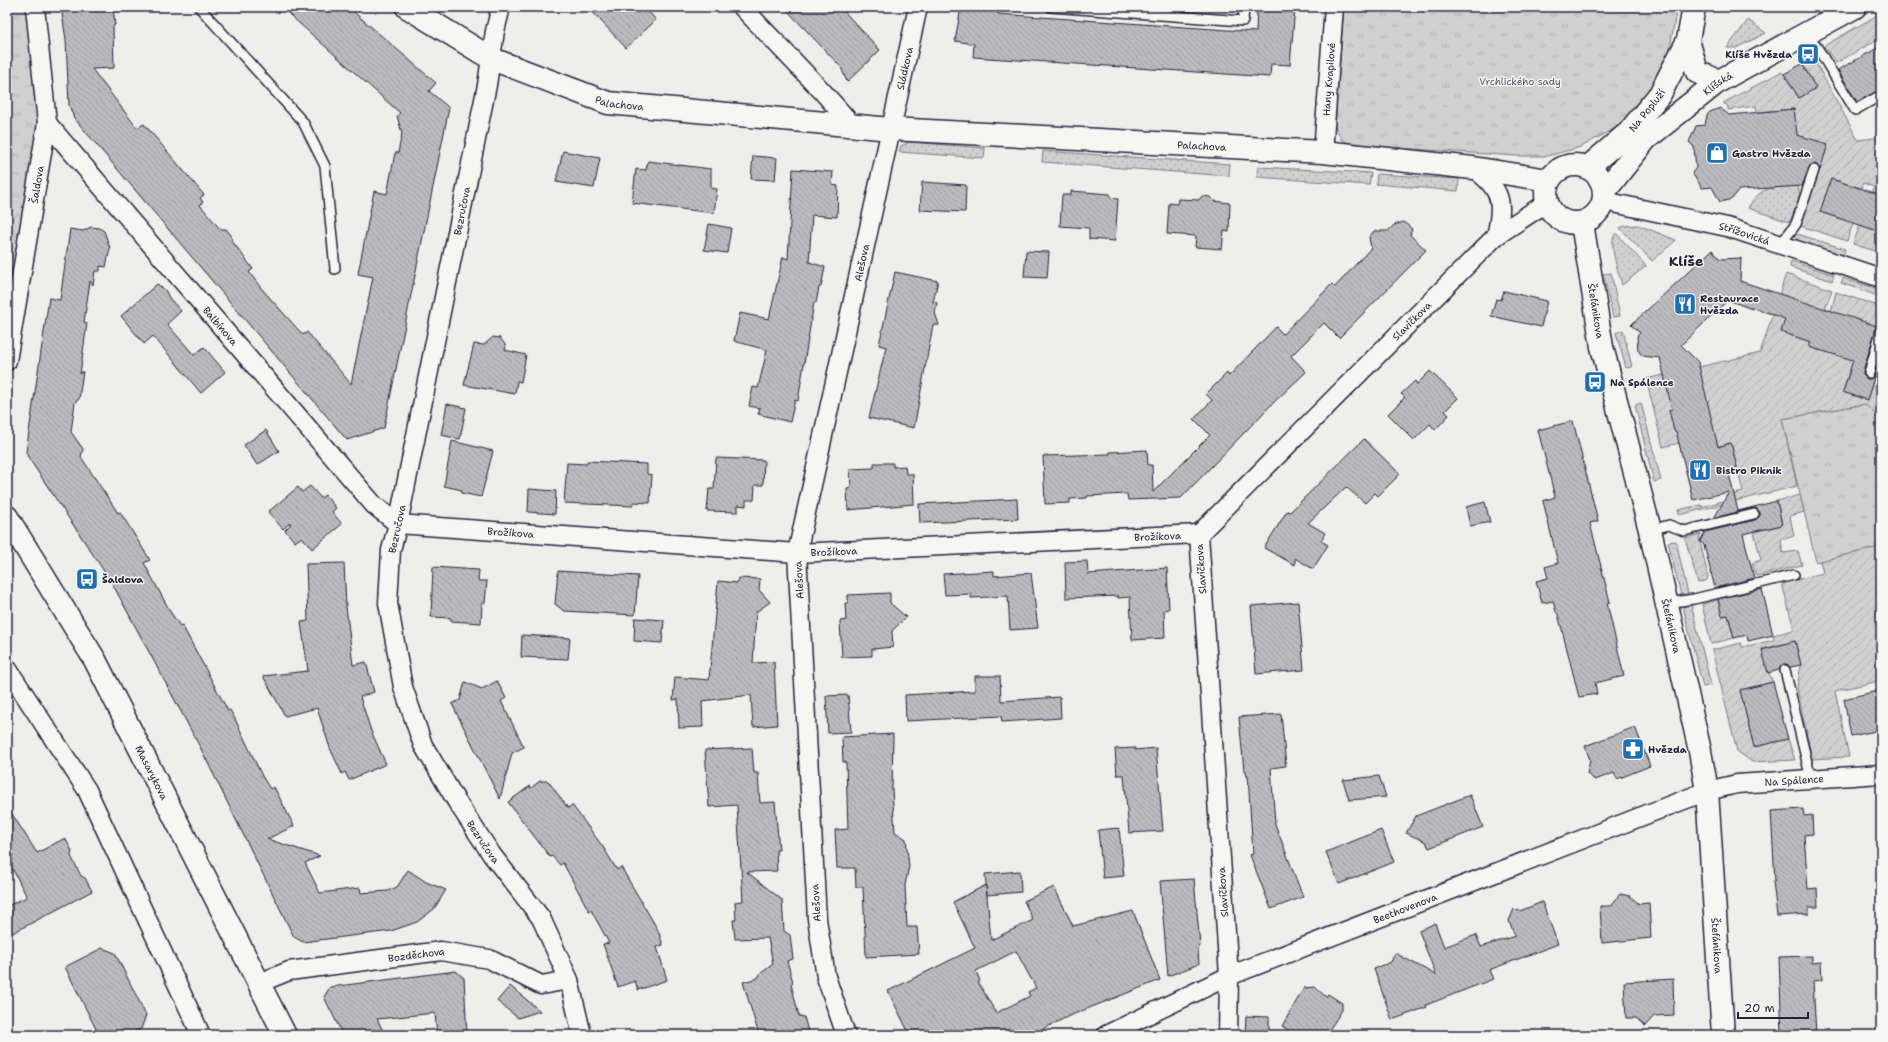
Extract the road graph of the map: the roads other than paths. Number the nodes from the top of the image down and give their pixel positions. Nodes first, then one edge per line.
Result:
1 (35, 7) edge
2 (199, 7) edge
3 (407, 7) edge
4 (501, 7) edge
5 (742, 7) edge
6 (918, 7) edge
7 (1051, 7) edge
8 (1244, 7) edge
9 (1334, 7) edge
10 (1694, 7) edge
11 (1855, 7) edge
12 (1807, 33) junction
13 (1688, 40) junction
14 (492, 59) junction
15 (1719, 81) junction
16 (1881, 95) edge
17 (47, 123) junction
18 (853, 126) junction
19 (891, 130) junction
20 (1323, 152) junction
21 (1588, 167) junction
22 (1473, 168) junction
23 (1814, 170) dead end
24 (1548, 180) junction
25 (1604, 196) junction
26 (1546, 202) junction
27 (1582, 223) junction
28 (1496, 236) junction
29 (1780, 245) junction
30 (335, 269) dead end
31 (1881, 278) edge
32 (1881, 331) edge
33 (7, 361) edge
34 (1869, 373) dead end
35 (1754, 514) dead end
36 (7, 518) edge
37 (398, 524) junction
38 (1650, 530) junction
39 (1199, 534) junction
40 (797, 553) junction
41 (1794, 575) dead end
42 (1667, 603) junction
43 (7, 668) edge
44 (1785, 670) dead end
45 (1881, 774) edge
46 (1811, 779) junction
47 (1707, 791) junction
48 (1229, 976) junction
49 (570, 980) junction
50 (260, 983) junction
51 (201, 1035) edge
52 (285, 1035) edge
53 (582, 1035) edge
54 (846, 1035) edge
55 (1106, 1035) edge
56 (1228, 1035) edge
57 (1723, 1035) edge

1 - 17 street, Šaldova
2 - 30 lane
3 - 14 street, Palachova
4 - 14 street, Bezručova
5 - 18 street
6 - 19 street, Sládkova
7 - 8 lane
9 - 20 street, Hany Kvapilové
10 - 13 street, Na Popluží
11 - 12 street, Klíšská
12 - 15 street, Klíšská
12 - 16 lane
13 - 15 street, Na Popluží
13 - 21 street, Na Popluží
14 - 18 street, Palachova
14 - 37 street, Bezručova
15 - 25 street, Klíšská
17 - 33 street, Šaldova
17 - 37 street, Balbínova
18 - 19 street, Palachova
19 - 20 street, Palachova
19 - 40 street, Alešova
20 - 22 street, Palachova
21 - 24 street
21 - 25 street
22 - 24 street, Palachova
22 - 28 street
23 - 29 lane
24 - 26 street
25 - 27 street
25 - 29 street, Střížovická
26 - 27 street
26 - 28 street, Slavíčkova
27 - 38 street, Štefánikova
28 - 39 street, Slavíčkova
29 - 31 street, Střížovická
32 - 34 lane
35 - 38 lane
36 - 50 street, Masarykova
37 - 40 street, Brožíkova
37 - 49 street, Bezručova
38 - 42 street, Štefánikova
39 - 40 street, Brožíkova
39 - 48 street, Slavíčkova
40 - 54 street, Alešova
41 - 42 lane
42 - 47 street, Štefánikova
43 - 51 street
44 - 46 lane
45 - 46 street, Na Spálence
46 - 47 street, Na Spálence
47 - 48 street, Beethovenova
47 - 57 street, Štefánikova
48 - 55 street, Beethovenova
48 - 56 street, Slavíčkova
49 - 50 street, Bozděchova
49 - 53 street, Bezručova
50 - 52 street, Masarykova

